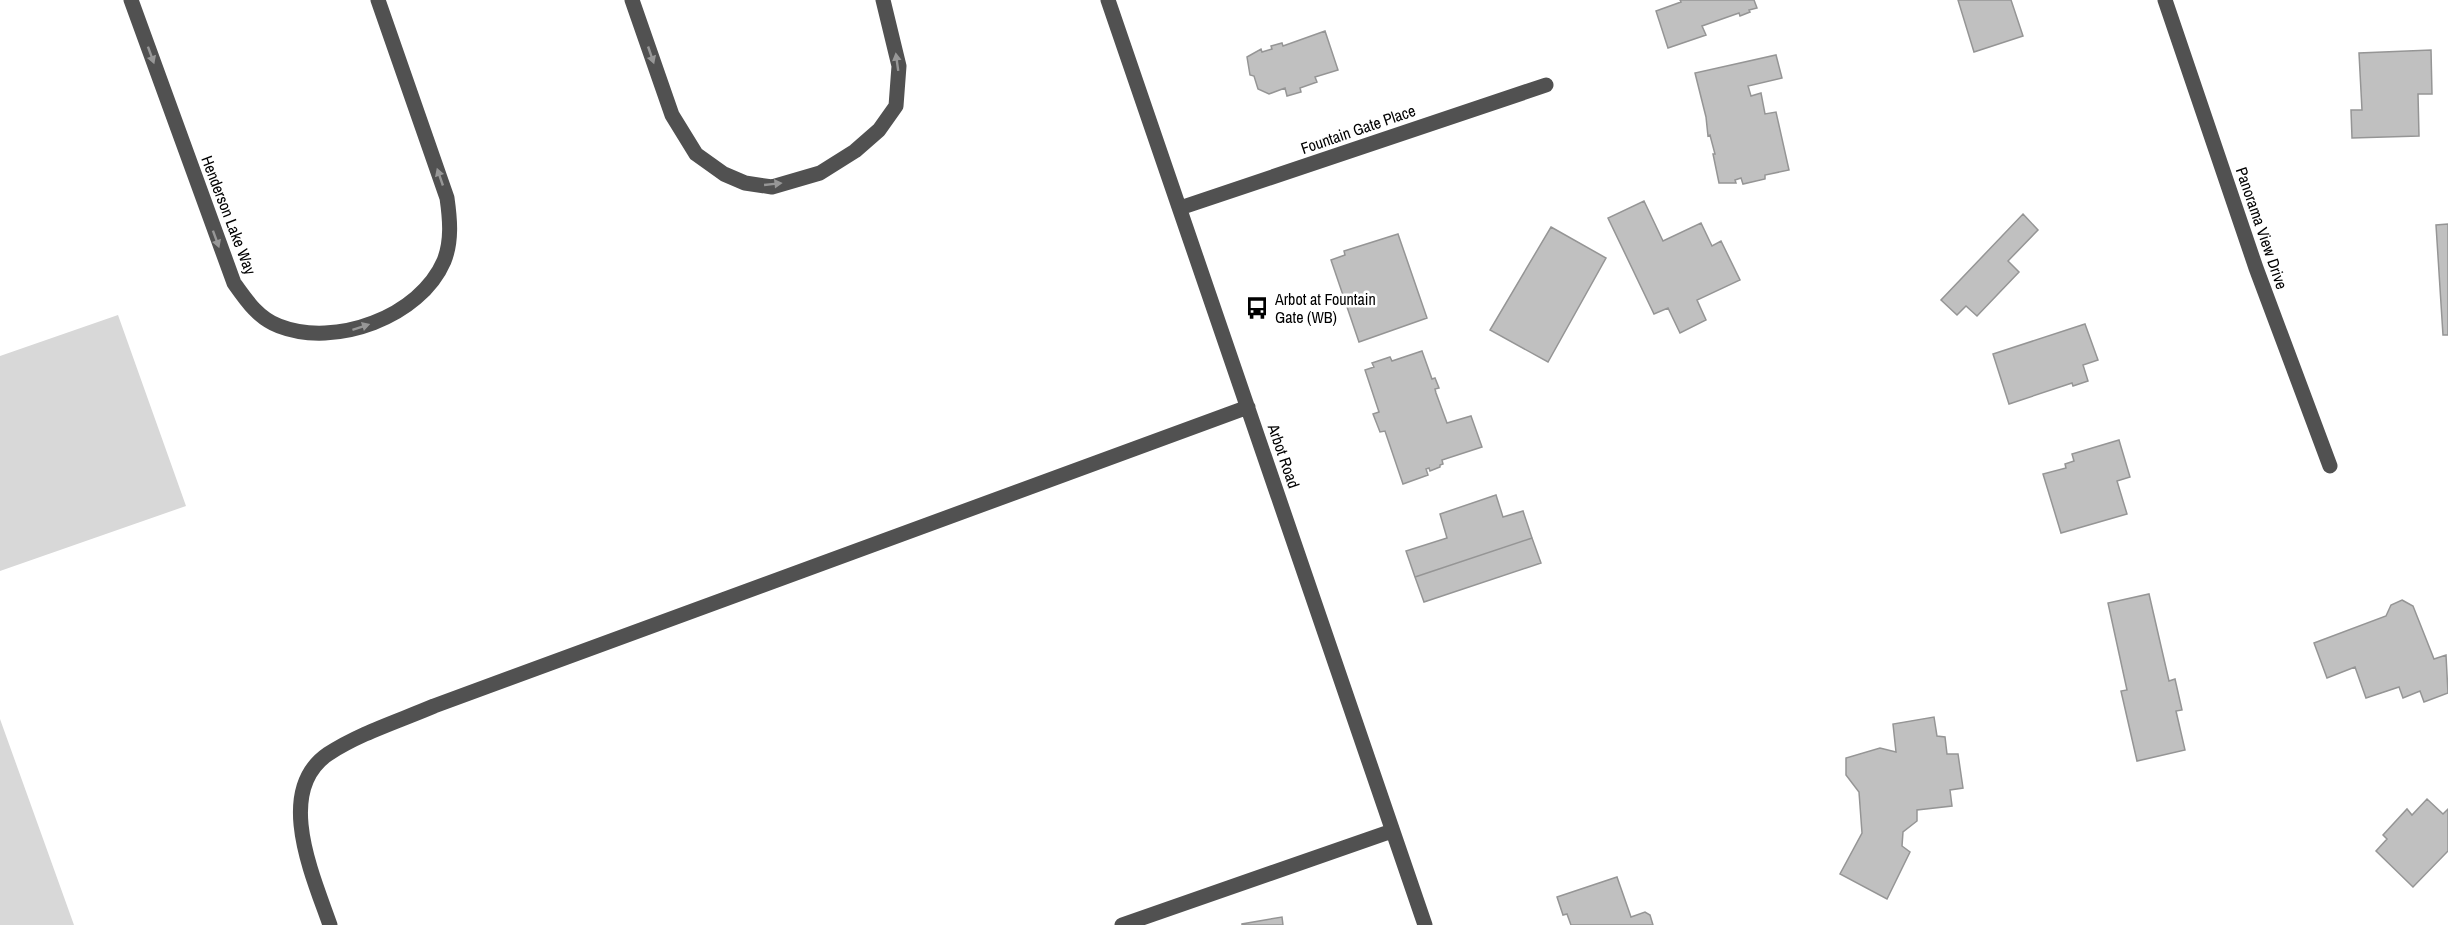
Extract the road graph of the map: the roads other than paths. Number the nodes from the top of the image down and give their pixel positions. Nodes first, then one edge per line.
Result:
1 (131, 0) edge
2 (378, 0) edge
3 (632, 0) edge
4 (883, 0) edge
5 (1108, 0) edge
6 (2165, 0) edge
7 (1546, 85) dead end
8 (1180, 208) junction
9 (1248, 407) junction
10 (2330, 466) dead end
11 (1392, 831) junction
12 (330, 925) edge
13 (1122, 925) edge
14 (1425, 925) edge

1 -> 2 street, Henderson Lake Way
3 -> 4 street
5 - 8 street, Arbot Road
6 - 10 street, Panorama View Drive
7 - 8 street, Fountain Gate Place
8 - 9 street, Arbot Road
9 - 11 street, Arbot Road
9 - 12 street
11 - 13 street
11 - 14 street, Arbot Road

